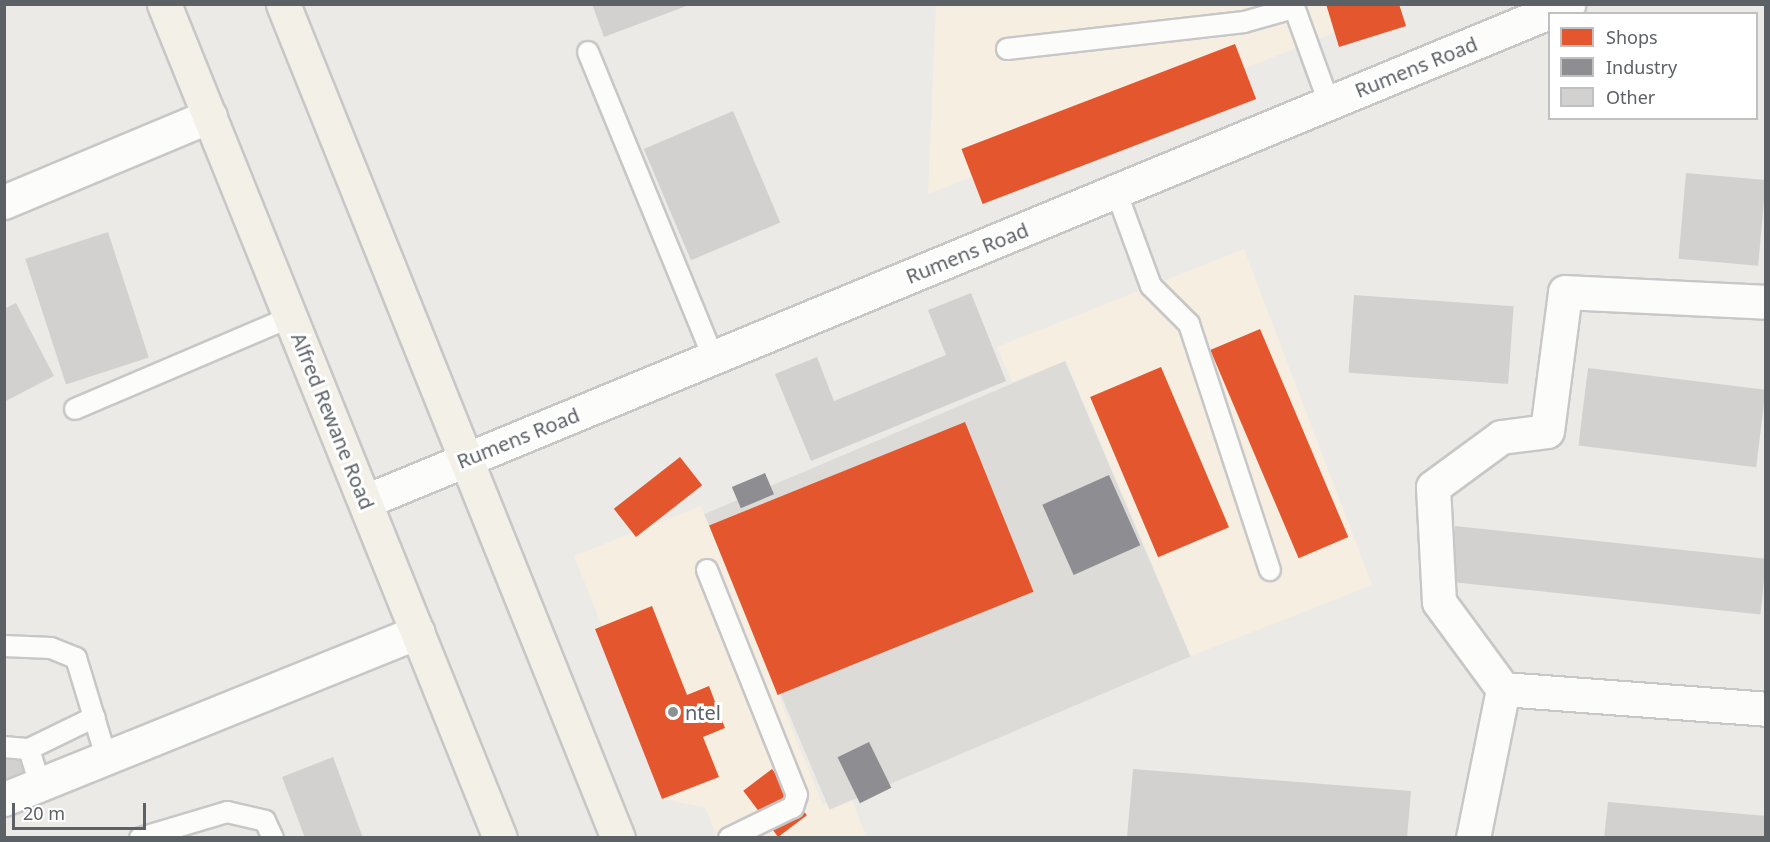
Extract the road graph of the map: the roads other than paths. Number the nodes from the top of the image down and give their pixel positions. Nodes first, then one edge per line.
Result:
1 (164, 4) edge
2 (283, 4) edge
3 (1568, 4) edge
4 (1293, 6) edge
5 (1548, 12) edge
6 (1549, 12) edge
7 (1007, 49) dead end
8 (588, 52) dead end
9 (1329, 103) junction
10 (210, 116) junction
11 (1116, 192) junction
12 (4, 202) edge
13 (1766, 302) edge
14 (291, 317) junction
15 (713, 357) junction
16 (75, 409) dead end
17 (466, 459) junction
18 (366, 501) junction
19 (707, 570) dead end
20 (1270, 570) dead end
21 (418, 632) junction
22 (4, 646) edge
23 (1503, 689) junction
24 (1766, 709) edge
25 (95, 717) junction
26 (4, 747) edge
27 (30, 749) junction
28 (106, 758) junction
29 (40, 784) junction
30 (4, 799) edge
31 (140, 837) edge
32 (273, 837) edge
33 (500, 837) edge
34 (618, 837) edge
35 (729, 837) edge
36 (1473, 837) edge

1 - 10 main road, Alfred Rewane Road
2 - 17 main road
3 - 6 street, Rumens Road
4 - 7 lane
4 - 9 lane
5 - 9 street, Rumens Road
8 - 15 lane
9 - 11 street, Rumens Road
10 - 12 street
10 - 14 main road, Alfred Rewane Road
11 - 15 street, Rumens Road
11 - 20 lane
13 - 23 street
14 - 16 lane
14 - 18 main road, Alfred Rewane Road
15 - 17 street, Rumens Road
17 - 18 street, Rumens Road
17 - 34 main road
18 - 21 main road, Alfred Rewane Road
19 - 35 lane
21 - 28 street
21 - 33 main road, Alfred Rewane Road
22 - 25 lane
23 - 24 street
23 - 36 street
25 - 27 lane
25 - 28 lane
26 - 27 lane
27 - 29 lane
28 - 29 street
29 - 30 street
31 - 32 lane

